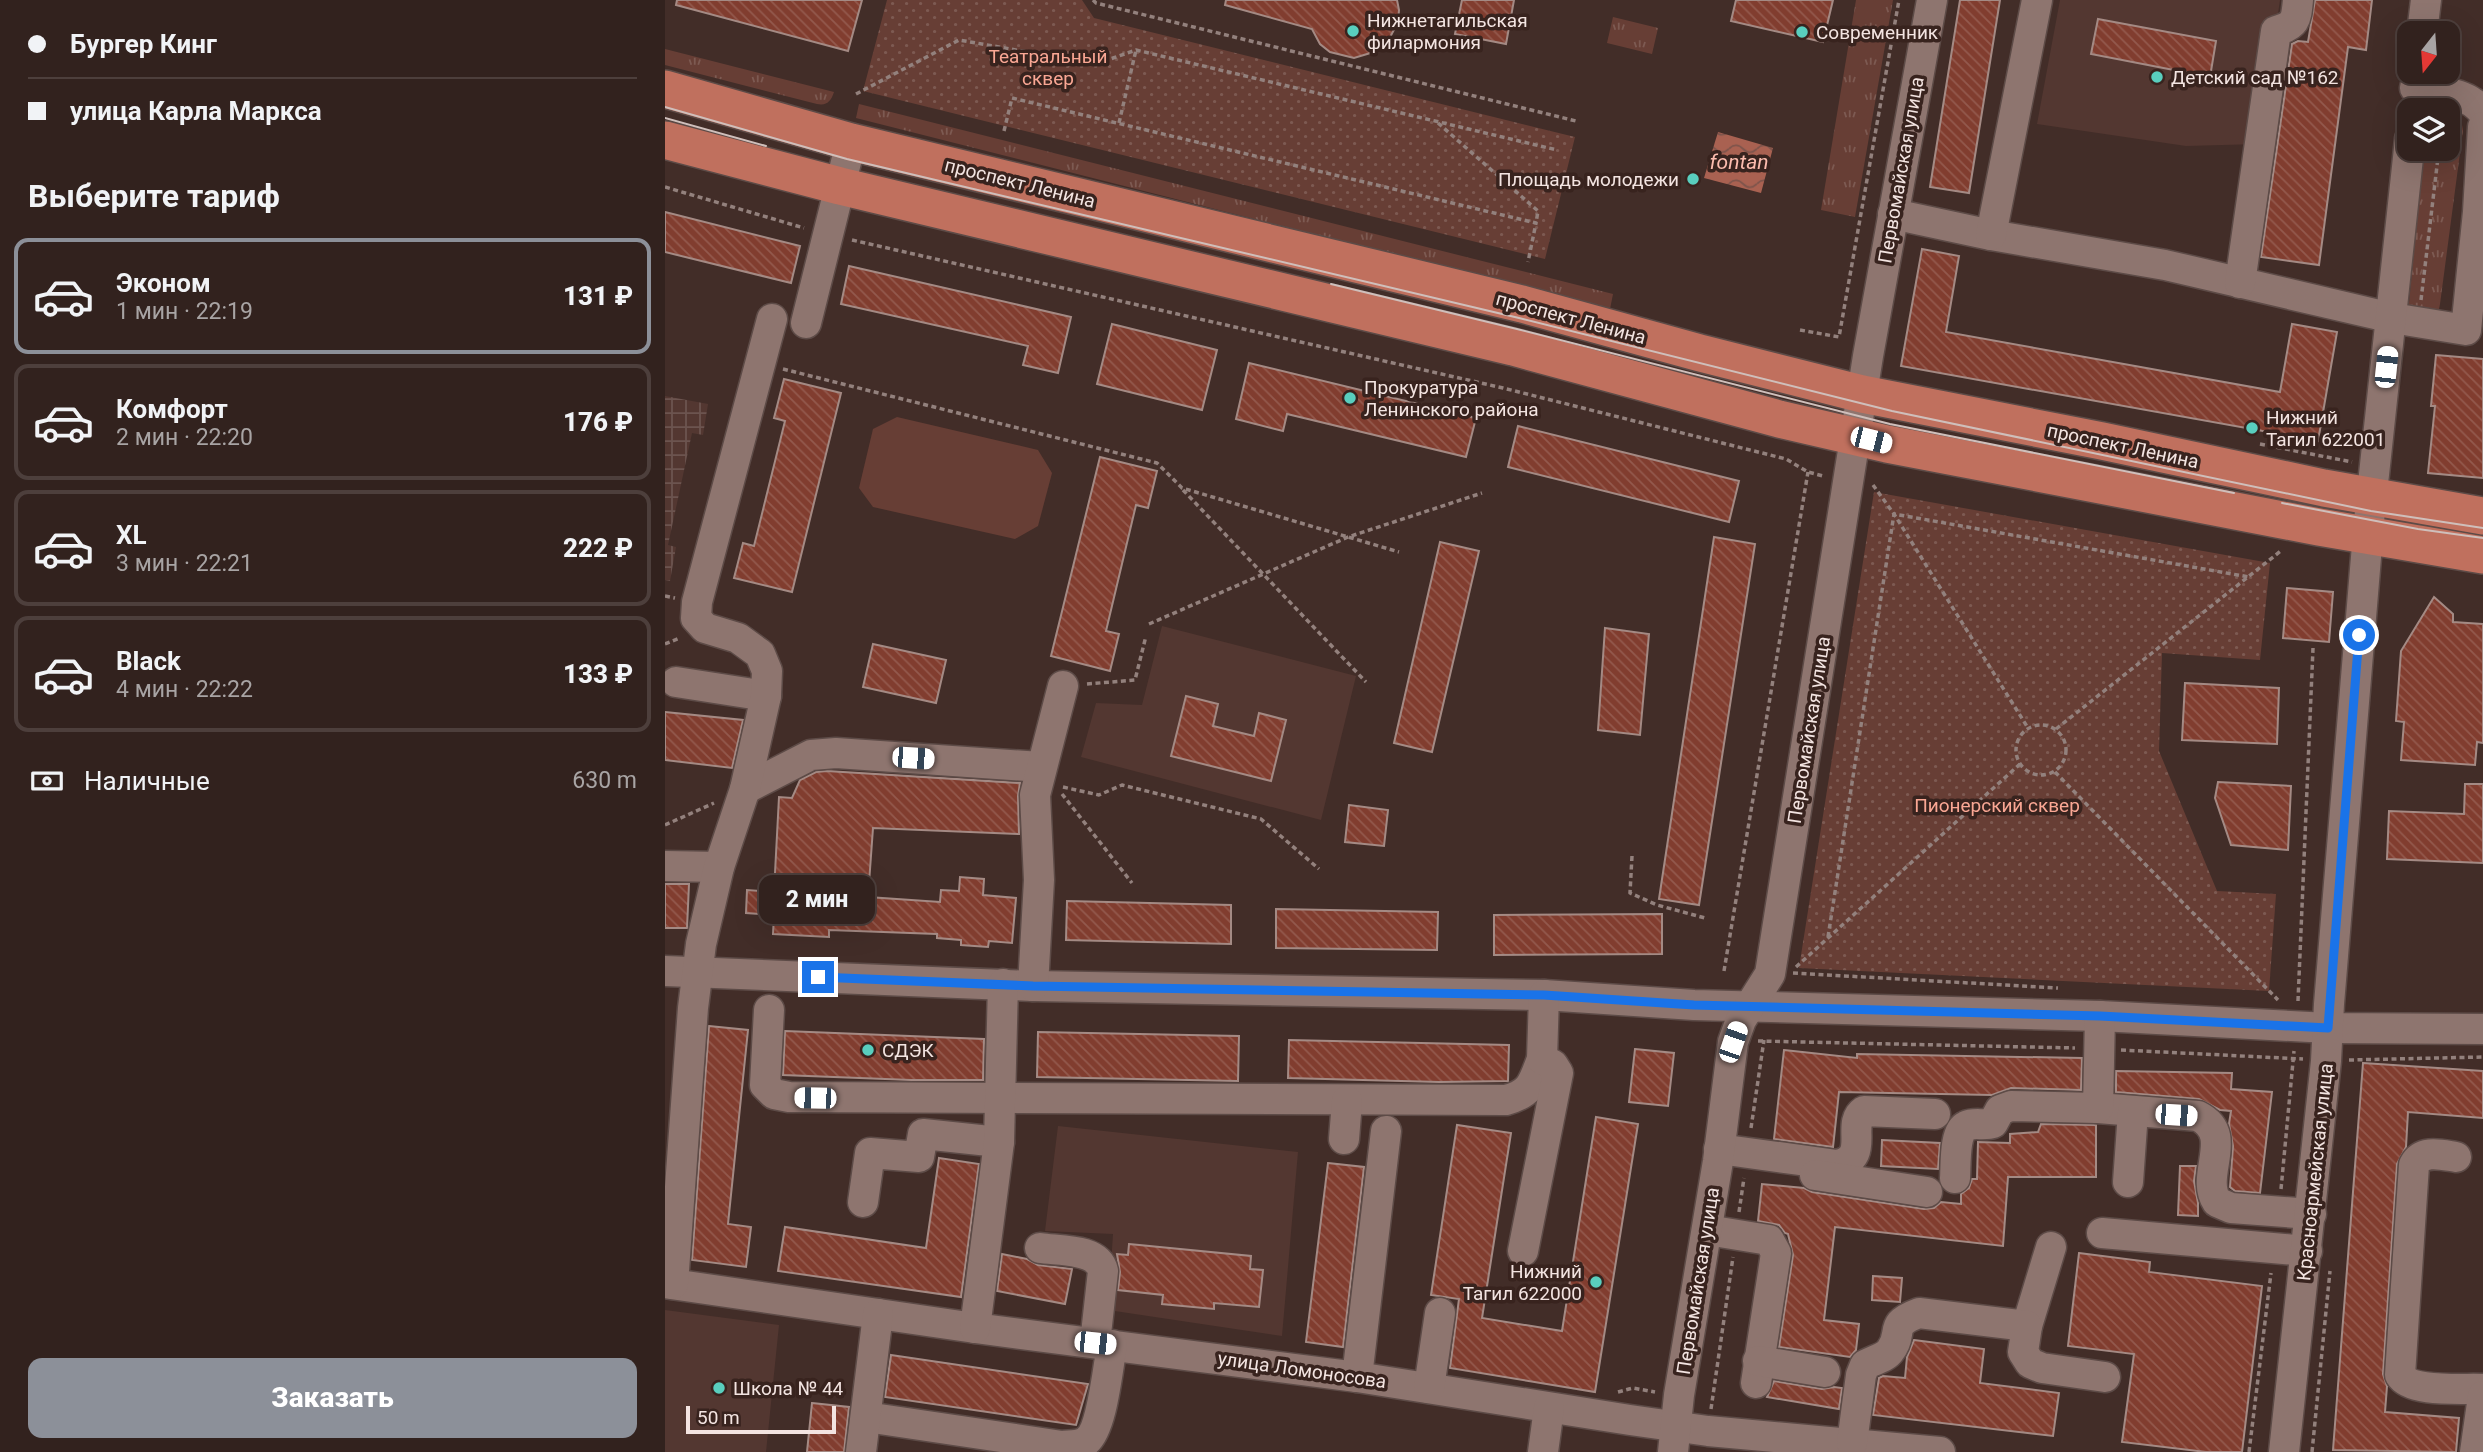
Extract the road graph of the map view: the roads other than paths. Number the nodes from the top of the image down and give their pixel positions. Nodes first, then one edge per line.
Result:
1 (1932, 0) edge
2 (2037, 0) edge
3 (2298, 0) edge
4 (2426, 0) edge
5 (2423, 21) edge
6 (665, 89) edge
7 (2415, 90) edge
8 (2483, 112) edge
9 (2483, 127) edge
10 (665, 140) edge
11 (851, 142) junction
12 (2409, 161) edge
13 (840, 186) junction
14 (2480, 212) edge
15 (1893, 214) junction
16 (1991, 235) junction
17 (2240, 283) junction
18 (1522, 304) junction
19 (772, 319) dead end
20 (2405, 321) junction
21 (806, 323) dead end
22 (2474, 331) edge
23 (1513, 347) junction
24 (1862, 394) junction
25 (1855, 436) junction
26 (2372, 495) junction
27 (2483, 516) edge
28 (2368, 536) junction
29 (2483, 555) edge
30 (676, 682) dead end
31 (1063, 686) road end
32 (766, 696) junction
33 (1041, 767) junction
34 (745, 789) junction
35 (665, 866) edge
36 (719, 867) junction
37 (665, 971) edge
38 (699, 973) junction
39 (1003, 984) junction
40 (1033, 986) junction
41 (1544, 995) junction
42 (1750, 1006) junction
43 (769, 1010) dead end
44 (2100, 1016) junction
45 (2328, 1028) junction
46 (2483, 1029) edge
47 (1542, 1059) junction
48 (1001, 1100) junction
49 (1347, 1101) junction
50 (2098, 1108) junction
51 (2133, 1112) junction
52 (1935, 1114) dead end
53 (1386, 1131) dead end
54 (1344, 1139) dead end
55 (999, 1142) junction
56 (1718, 1155) junction
57 (2456, 1157) dead end
58 (1955, 1178) dead end
59 (2128, 1182) dead end
60 (1927, 1192) dead end
61 (863, 1202) dead end
62 (2311, 1214) junction
63 (1707, 1230) junction
64 (2102, 1234) dead end
65 (2051, 1247) dead end
66 (1040, 1248) dead end
67 (1523, 1251) dead end
68 (2307, 1251) junction
69 (669, 1283) edge
70 (1440, 1312) dead end
71 (878, 1314) junction
72 (2027, 1326) junction
73 (975, 1328) junction
74 (1103, 1344) junction
75 (1825, 1371) dead end
76 (1357, 1377) junction
77 (2105, 1377) dead end
78 (1429, 1388) junction
79 (2483, 1389) edge
80 (2483, 1396) edge
81 (1549, 1408) junction
82 (866, 1417) junction
83 (1675, 1439) edge
84 (1852, 1443) junction
85 (1816, 1446) edge
86 (861, 1452) edge
87 (1543, 1452) edge
88 (1940, 1452) edge
89 (2284, 1452) edge
90 (2475, 1452) edge

1 - 15 street, Первомайская улица
2 - 16 street
3 - 17 street
4 - 5 street
6 - 11 main road, проспект Ленина
7 - 8 street
9 - 14 street
10 - 13 main road
11 - 13 street
11 - 18 main road, проспект Ленина
12 - 20 street, Красноармейская улица
13 - 21 street
13 - 23 main road
14 - 22 street
15 - 16 street
15 - 24 street, Первомайская улица
16 - 17 street
17 - 20 street
18 - 23 street
18 - 24 main road, проспект Ленина
19 - 32 street
20 - 22 street
20 - 26 street, Красноармейская улица
23 - 25 main road
24 - 25 street, Первомайская улица
24 - 26 main road, проспект Ленина
25 - 28 main road
25 - 42 street, Первомайская улица
26 - 27 main road, проспект Ленина
26 - 28 street, Красноармейская улица
28 - 29 main road
28 - 45 street, Красноармейская улица
30 - 32 street
31 - 33 street
32 - 34 street
33 - 34 street
33 - 40 street
34 - 36 street
35 - 36 street
36 - 38 street
37 - 38 street
38 - 39 street
38 - 69 street
39 - 40 street
39 - 48 street
40 - 41 street
41 - 42 street
41 - 47 street
42 - 44 street
42 - 56 street, Первомайская улица
43 - 48 street
44 - 45 street
44 - 50 street
45 - 46 street
45 - 62 street, Красноармейская улица
47 - 49 street
47 - 67 street
48 - 49 street
48 - 55 street
49 - 54 street
50 - 51 street
50 - 58 street
51 - 59 street
51 - 62 street
52 - 56 street
53 - 76 street
55 - 61 street
55 - 73 street
56 - 60 street
56 - 63 street, Первомайская улица
57 - 79 street
62 - 68 street, Красноармейская улица
63 - 75 street
63 - 83 street, Первомайская улица
64 - 68 street
65 - 72 street
66 - 74 street
68 - 89 street, Красноармейская улица
69 - 71 street, улица Ломоносова
70 - 78 street
71 - 73 street, улица Ломоносова
71 - 82 street
72 - 77 street
72 - 84 street
73 - 74 street, улица Ломоносова
74 - 76 street, улица Ломоносова
74 - 82 street
76 - 78 street, улица Ломоносова
78 - 81 street, улица Ломоносова
80 - 90 street
81 - 83 street, улица Ломоносова
81 - 87 street
82 - 86 street
83 - 85 street, улица Ломоносова
84 - 85 street, улица Ломоносова
84 - 88 street, улица Ломоносова

